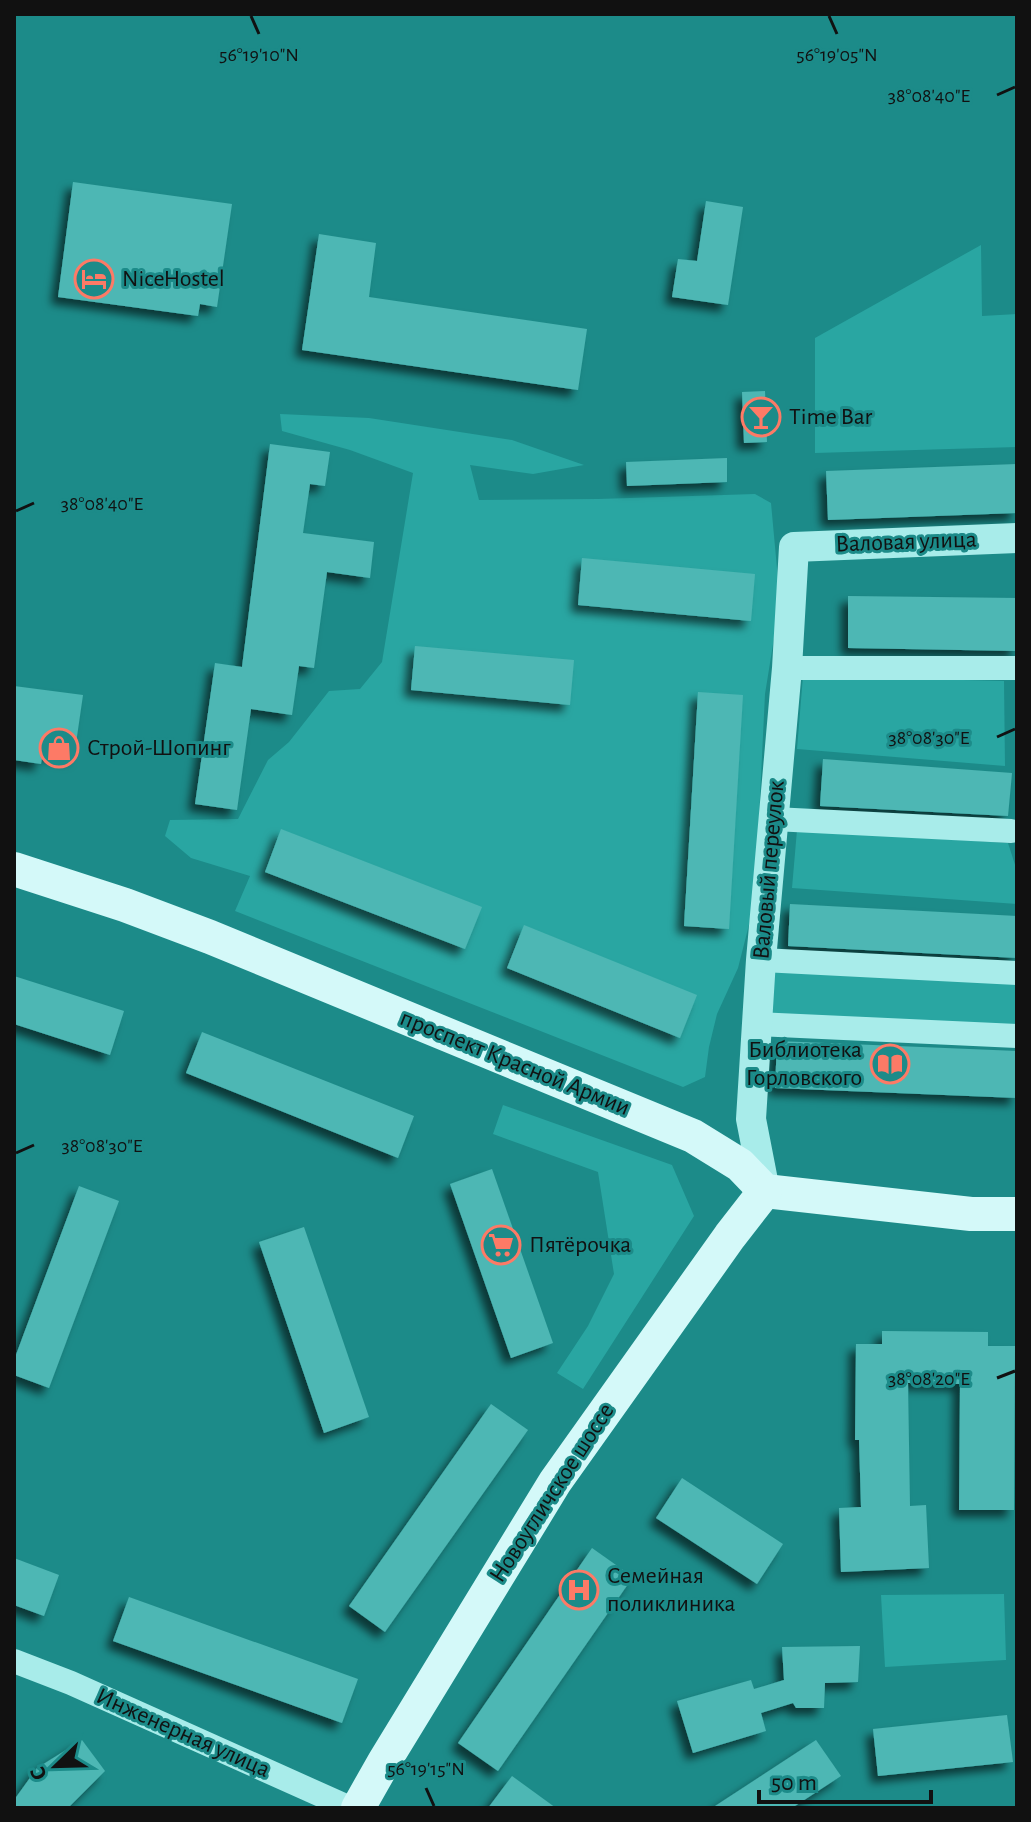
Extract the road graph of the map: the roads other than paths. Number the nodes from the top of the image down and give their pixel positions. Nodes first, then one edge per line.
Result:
1 (1017, 538) edge
2 (794, 547) joint
3 (787, 668) junction
4 (1017, 668) edge
5 (774, 819) junction
6 (1011, 831) dead end
7 (14, 869) edge
8 (761, 960) junction
9 (1017, 973) edge
10 (758, 1024) junction
11 (1017, 1036) edge
12 (765, 1191) junction
13 (1017, 1214) edge
14 (14, 1661) edge
15 (350, 1808) edge
16 (358, 1808) edge

1 - 2 street, Валовая улица
2 - 3 street, Валовый переулок
3 - 4 street
3 - 5 street, Валовый переулок
5 - 6 street
5 - 8 street, Валовый переулок
7 - 12 main road, проспект Красной Армии
8 - 9 street
8 - 10 street, Валовый переулок
10 - 11 street
10 - 12 street, Валовый переулок
12 - 13 main road
12 - 16 main road, Новоугличское шоссе
14 - 15 street, Инженерная улица

